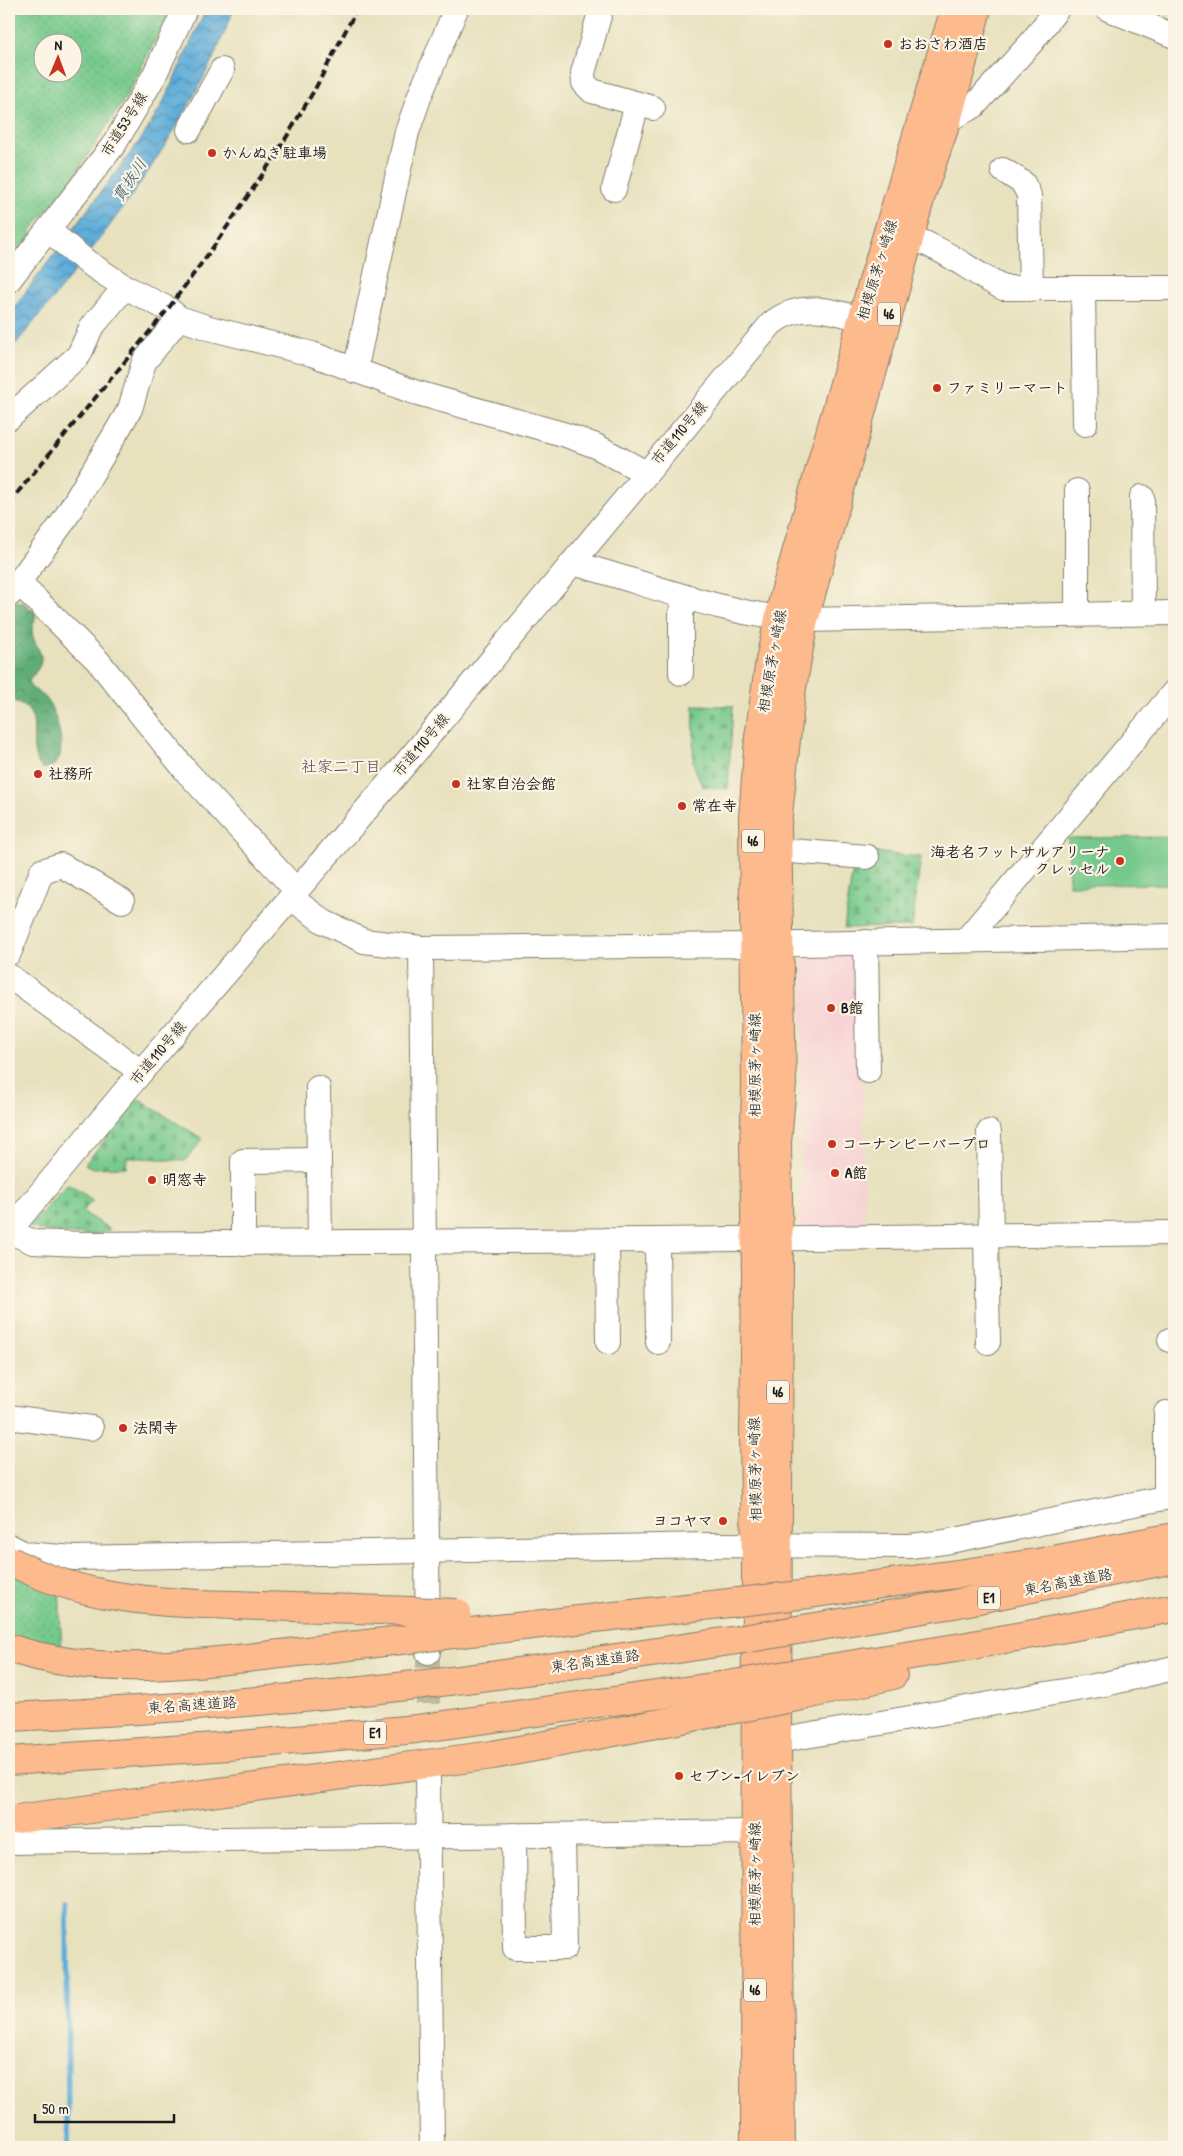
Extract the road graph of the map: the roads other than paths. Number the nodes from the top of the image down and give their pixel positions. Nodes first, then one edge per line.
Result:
1 (185, 9) edge
2 (456, 9) edge
3 (601, 9) edge
4 (955, 9) edge
5 (978, 9) edge
6 (1057, 9) edge
7 (1108, 9) edge
8 (1141, 16) edge
9 (1174, 36) edge
10 (222, 70) dead end
11 (948, 120) junction
12 (189, 130) dead end
13 (1003, 170) dead end
14 (614, 190) dead end
15 (54, 235) junction
16 (910, 237) junction
17 (9, 280) edge
18 (125, 287) junction
19 (1174, 288) edge
20 (1031, 289) junction
21 (1083, 289) junction
22 (179, 318) junction
23 (874, 323) junction
24 (355, 371) junction
25 (9, 418) edge
26 (1085, 424) dead end
27 (646, 473) junction
28 (1077, 491) dead end
29 (1142, 497) dead end
30 (572, 563) junction
31 (14, 589) edge
32 (689, 597) junction
33 (1174, 613) edge
34 (1077, 614) junction
35 (1143, 614) junction
36 (792, 619) junction
37 (681, 673) dead end
38 (1174, 692) edge
39 (777, 850) junction
40 (867, 857) dead end
41 (115, 891) dead end
42 (294, 894) junction
43 (1174, 936) edge
44 (966, 940) junction
45 (866, 942) junction
46 (767, 944) junction
47 (421, 948) junction
48 (9, 953) edge
49 (9, 976) edge
50 (868, 1071) dead end
51 (141, 1072) junction
52 (318, 1088) dead end
53 (989, 1132) dead end
54 (319, 1160) junction
55 (9, 1231) edge
56 (1174, 1233) edge
57 (988, 1236) junction
58 (767, 1239) junction
59 (607, 1240) junction
60 (657, 1240) junction
61 (424, 1241) junction
62 (320, 1243) junction
63 (243, 1244) junction
64 (608, 1342) dead end
65 (658, 1342) dead end
66 (988, 1342) dead end
67 (1164, 1413) edge
68 (9, 1417) edge
69 (91, 1428) dead end
70 (1170, 1497) edge
71 (1174, 1537) edge
72 (767, 1545) junction
73 (9, 1546) edge
74 (427, 1549) junction
75 (1174, 1559) edge
76 (9, 1560) edge
77 (1174, 1608) edge
78 (455, 1623) junction
79 (9, 1648) edge
80 (428, 1652) tunnel mouth
81 (1174, 1668) edge
82 (740, 1695) junction
83 (9, 1717) edge
84 (777, 1741) junction
85 (9, 1761) edge
86 (428, 1776) tunnel mouth
87 (9, 1820) edge
88 (755, 1832) junction
89 (514, 1835) junction
90 (563, 1835) junction
91 (429, 1837) junction
92 (9, 1842) edge
93 (432, 2147) edge
94 (755, 2147) edge
95 (781, 2147) edge

1 - 15 street, 市道53号線
2 - 24 street
3 - 14 street
4 - 23 main road, 相模原茅ヶ崎線 / 46
5 - 11 main road, 相模原茅ヶ崎線 / 46
6 - 11 street
7 - 8 street
8 - 9 street
10 - 12 street
11 - 16 main road, 相模原茅ヶ崎線 / 46
13 - 20 street
15 - 17 street, 市道53号線
15 - 18 street
16 - 20 street
16 - 23 main road, 相模原茅ヶ崎線 / 46
18 - 22 street
18 - 25 street
19 - 21 street
20 - 21 street
21 - 26 street
22 - 24 street
22 - 31 street
23 - 27 street, 市道110号線
23 - 36 main road, 相模原茅ヶ崎線 / 46
24 - 27 street
27 - 30 street, 市道110号線
28 - 34 street
29 - 35 street
30 - 32 street
30 - 42 street, 市道110号線
31 - 42 street
32 - 36 street
32 - 37 street
33 - 35 street
34 - 35 street
34 - 36 street
36 - 39 main road, 相模原茅ヶ崎線 / 46
36 - 46 main road, 相模原茅ヶ崎線 / 46
38 - 44 street
39 - 40 street
39 - 46 main road, 相模原茅ヶ崎線 / 46
41 - 48 street
42 - 47 street
42 - 51 street, 市道110号線
43 - 44 street
44 - 45 street
45 - 46 street
45 - 50 street
46 - 47 street
46 - 58 main road, 相模原茅ヶ崎線 / 46
47 - 61 street
49 - 51 street
51 - 55 street, 市道110号線
52 - 54 street
53 - 57 street
54 - 62 street
54 - 63 street
55 - 63 street
56 - 57 street
57 - 58 street
57 - 66 street
58 - 60 street
58 - 72 main road, 相模原茅ヶ崎線 / 46
59 - 60 street
59 - 61 street
59 - 64 street
60 - 65 street
61 - 62 street
61 - 74 street
62 - 63 street
67 - 70 street
68 - 69 street
70 - 72 street
71 - 78 main road, bridge
72 - 74 street
72 - 84 main road, 相模原茅ヶ崎線 / 46
72 - 88 main road, 相模原茅ヶ崎線 / 46
73 - 74 street
74 - 80 street
75 - 83 main road, 東名高速道路 / E1, bridge
76 - 78 main road, bridge
77 - 82 main road, E1, bridge
78 - 79 main road, bridge
81 - 84 street
82 - 85 main road, E1
82 - 87 main road
84 - 95 main road, 相模原茅ヶ崎線 / 46
86 - 91 street
88 - 90 street
88 - 94 main road, 相模原茅ヶ崎線 / 46
89 - 90 street
89 - 90 street
89 - 91 street
91 - 92 street
91 - 93 street

